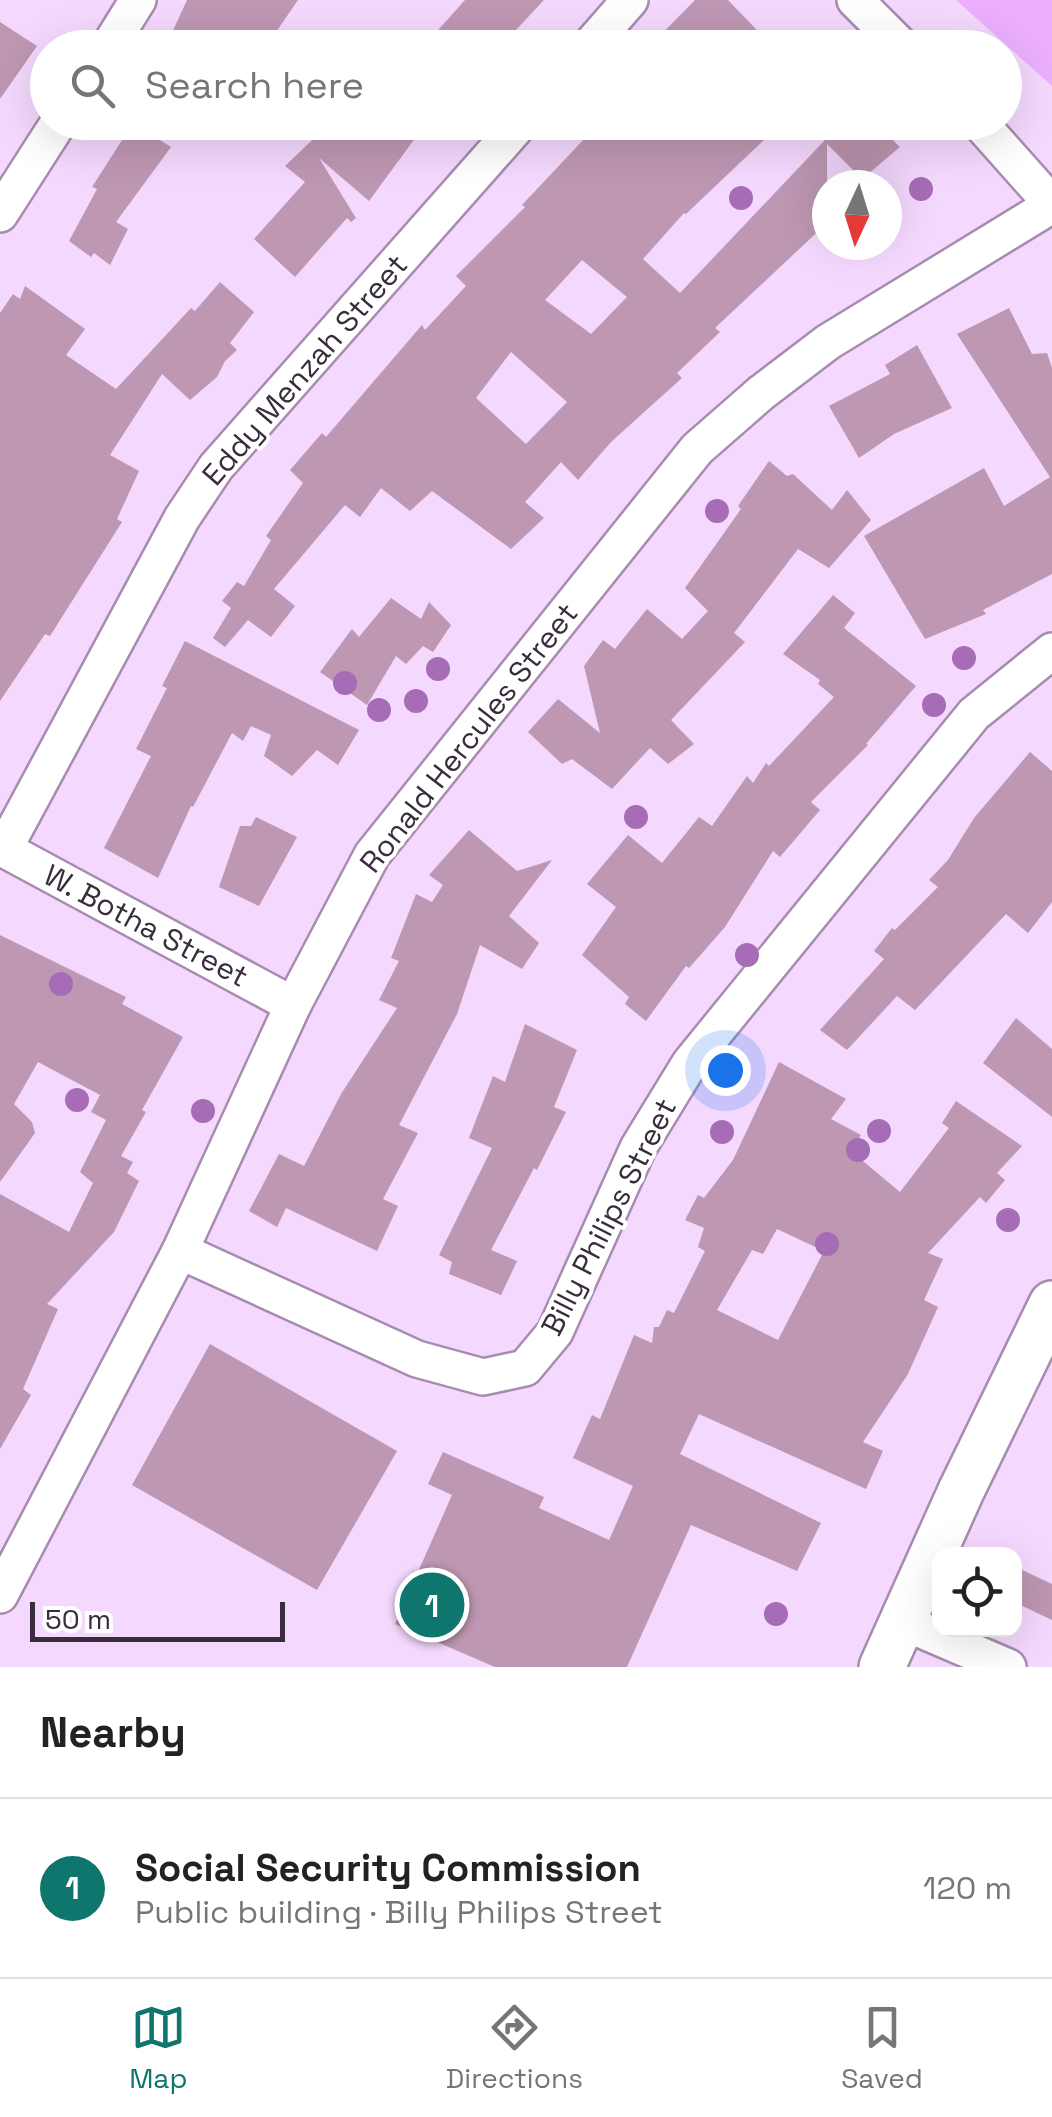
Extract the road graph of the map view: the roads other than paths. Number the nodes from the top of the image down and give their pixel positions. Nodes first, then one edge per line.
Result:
1 (138, 0) edge
2 (630, 0) edge
3 (855, 0) edge
4 (119, 30) edge
5 (604, 30) edge
6 (885, 30) edge
7 (47, 140) edge
8 (505, 140) edge
9 (995, 140) edge
10 (1052, 205) edge
11 (0, 214) edge
12 (1052, 651) edge
13 (2, 848) edge
14 (293, 1005) junction
15 (180, 1251) junction
16 (1052, 1304) edge
17 (1042, 1347) edge
18 (0, 1596) edge
19 (903, 1622) junction
20 (882, 1667) edge
21 (1008, 1667) edge

1 - 4 street
2 - 5 street
3 - 6 street
7 - 11 street
8 - 13 street, Eddy Menzah Street
9 - 10 street
10 - 14 street, Ronald Hercules Street
12 - 15 street, Billy Philips Street
13 - 14 street, W. Botha Street
14 - 15 street, Ronald Hercules Street
15 - 18 street, Ronald Hercules Street
16 - 17 street
17 - 19 street
19 - 20 street
19 - 21 street

